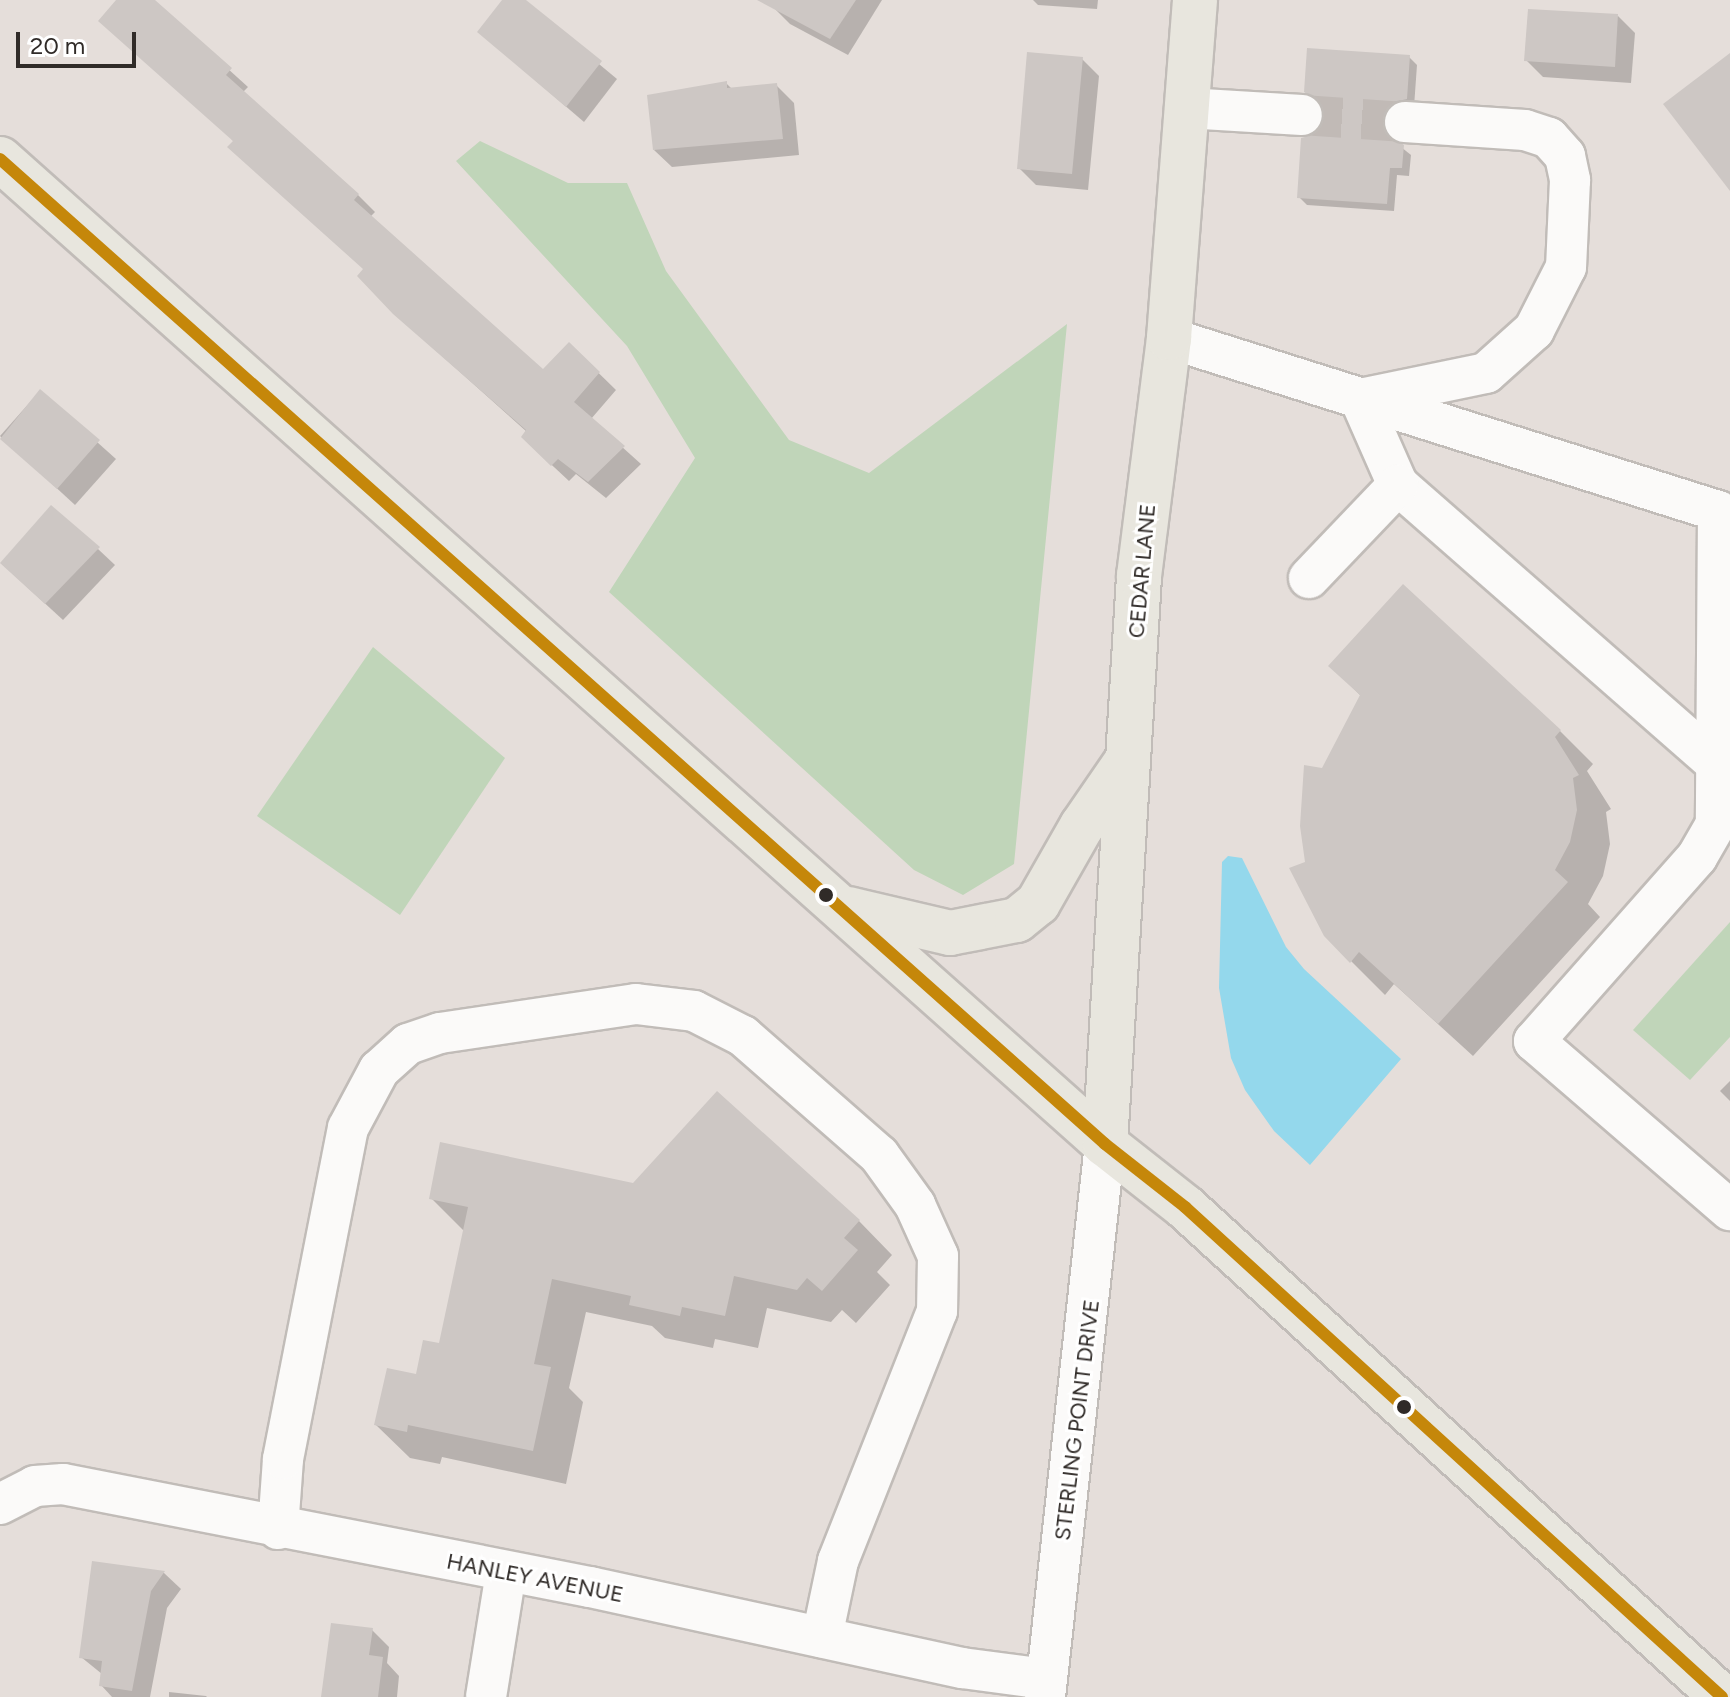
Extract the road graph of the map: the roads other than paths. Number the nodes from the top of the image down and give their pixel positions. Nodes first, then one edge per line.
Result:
1 (1195, 0) edge
2 (1186, 108) junction
3 (1302, 115) tunnel mouth
4 (1405, 122) tunnel mouth
5 (0, 159) edge
6 (1169, 338) junction
7 (1360, 399) junction
8 (1398, 485) junction
9 (1724, 513) edge
10 (1309, 578) dead end
11 (1130, 757) junction
12 (1716, 763) junction
13 (1723, 830) edge
14 (842, 908) junction
15 (1105, 1144) junction
16 (1730, 1210) edge
17 (12, 1497) edge
18 (278, 1529) junction
19 (506, 1572) junction
20 (822, 1637) junction
21 (1046, 1688) edge
22 (486, 1697) edge
23 (1722, 1697) edge

1 - 2 main road, CEDAR LANE
2 - 3 street
2 - 6 main road, CEDAR LANE
4 - 7 street
5 - 14 main road
6 - 7 street
6 - 11 main road, CEDAR LANE
7 - 8 street
7 - 9 street
8 - 10 street
8 - 12 street
9 - 12 street
11 - 14 main road
11 - 15 main road, CEDAR LANE
12 - 13 street
13 - 16 street
14 - 15 main road
15 - 21 street, STERLING POINT DRIVE
15 - 23 main road
17 - 18 street, HANLEY AVENUE
18 - 19 street, HANLEY AVENUE
18 - 20 street
19 - 20 street, HANLEY AVENUE
19 - 22 street
20 - 21 street, HANLEY AVENUE

